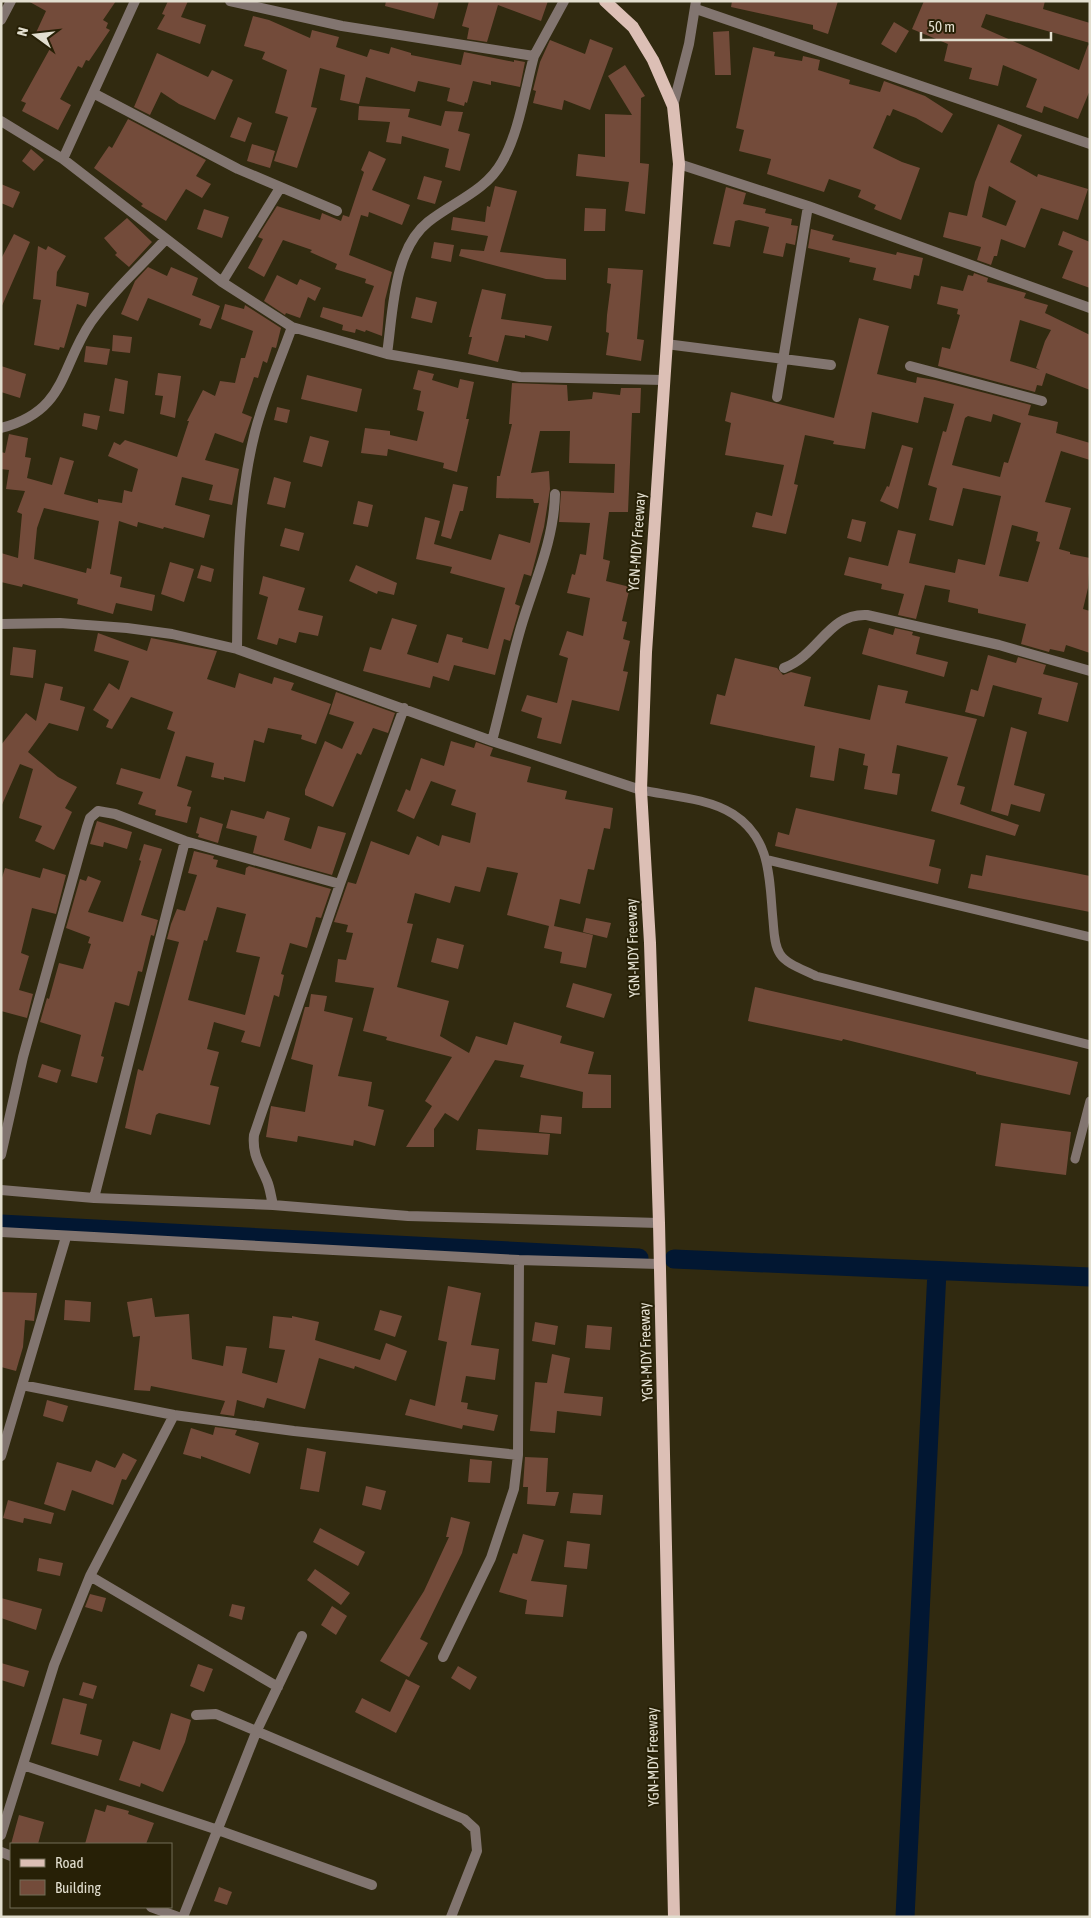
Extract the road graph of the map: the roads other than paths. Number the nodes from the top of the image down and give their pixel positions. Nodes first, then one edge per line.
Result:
1 (11, 1) edge
2 (135, 1) edge
3 (230, 1) edge
4 (564, 1) edge
5 (604, 1) edge
6 (696, 5) edge
7 (1, 20) edge
8 (534, 56) junction
9 (93, 93) junction
10 (673, 106) junction
11 (1, 121) edge
12 (1090, 144) edge
13 (63, 159) junction
14 (679, 164) junction
15 (280, 188) junction
16 (808, 206) junction
17 (337, 211) dead end
18 (166, 239) junction
19 (222, 282) junction
20 (1090, 308) edge
21 (292, 327) junction
22 (666, 344) junction
23 (387, 354) junction
24 (783, 358) junction
25 (831, 365) dead end
26 (910, 366) dead end
27 (664, 380) junction
28 (776, 397) dead end
29 (1042, 401) dead end
30 (1, 428) edge
31 (555, 494) dead end
32 (1, 624) edge
33 (237, 649) junction
34 (784, 668) dead end
35 (1090, 671) edge
36 (404, 708) junction
37 (492, 742) junction
38 (641, 790) junction
39 (185, 841) junction
40 (768, 860) junction
41 (340, 884) junction
42 (1090, 937) edge
43 (1090, 1045) edge
44 (1090, 1102) edge
45 (1, 1155) edge
46 (1075, 1159) dead end
47 (1, 1190) edge
48 (94, 1198) junction
49 (273, 1204) junction
50 (659, 1223) junction
51 (1, 1232) edge
52 (66, 1237) junction
53 (518, 1260) junction
54 (660, 1264) junction
55 (22, 1385) junction
56 (174, 1415) junction
57 (518, 1455) junction
58 (1, 1456) edge
59 (90, 1576) junction
60 (302, 1636) dead end
61 (443, 1657) dead end
62 (278, 1687) junction
63 (196, 1715) dead end
64 (257, 1730) junction
65 (23, 1765) junction
66 (218, 1830) junction
67 (1, 1835) edge
68 (372, 1885) dead end
69 (154, 1908) edge
70 (178, 1917) edge
71 (183, 1917) edge
72 (451, 1917) edge
73 (674, 1917) edge

1 - 7 street
2 - 9 street
3 - 8 street
4 - 8 street
5 - 10 main road, YGN-MDY Freeway
6 - 10 street
6 - 12 street
8 - 23 street
9 - 13 street
9 - 15 street
10 - 14 main road, YGN-MDY Freeway
11 - 13 street
13 - 18 street
14 - 16 street
14 - 22 main road, YGN-MDY Freeway
15 - 17 street
15 - 19 street
16 - 20 street
16 - 24 street
18 - 19 street
18 - 30 street
19 - 21 street
21 - 23 street
21 - 33 street
22 - 24 street
22 - 27 main road, YGN-MDY Freeway
23 - 27 street
24 - 25 street
24 - 28 street
26 - 29 street
27 - 38 main road, YGN-MDY Freeway
31 - 37 street
32 - 33 street
33 - 36 street
34 - 35 street
36 - 37 street
36 - 41 street
37 - 38 street
38 - 40 lane
38 - 50 main road, YGN-MDY Freeway
39 - 41 street
39 - 45 street
39 - 48 street
40 - 42 lane
40 - 43 lane
41 - 49 street
44 - 46 lane
47 - 48 street
48 - 49 street
49 - 50 street
50 - 54 main road, YGN-MDY Freeway
51 - 52 street
52 - 53 street
52 - 55 street
53 - 54 street
53 - 57 street
54 - 73 main road, YGN-MDY Freeway
55 - 56 street
55 - 58 street
56 - 57 street
56 - 59 street
57 - 61 street
59 - 62 street
59 - 65 street
60 - 62 street
62 - 64 street
63 - 64 street
64 - 66 street
64 - 72 street
65 - 66 street
65 - 67 street
66 - 68 street
66 - 71 street
69 - 70 street

